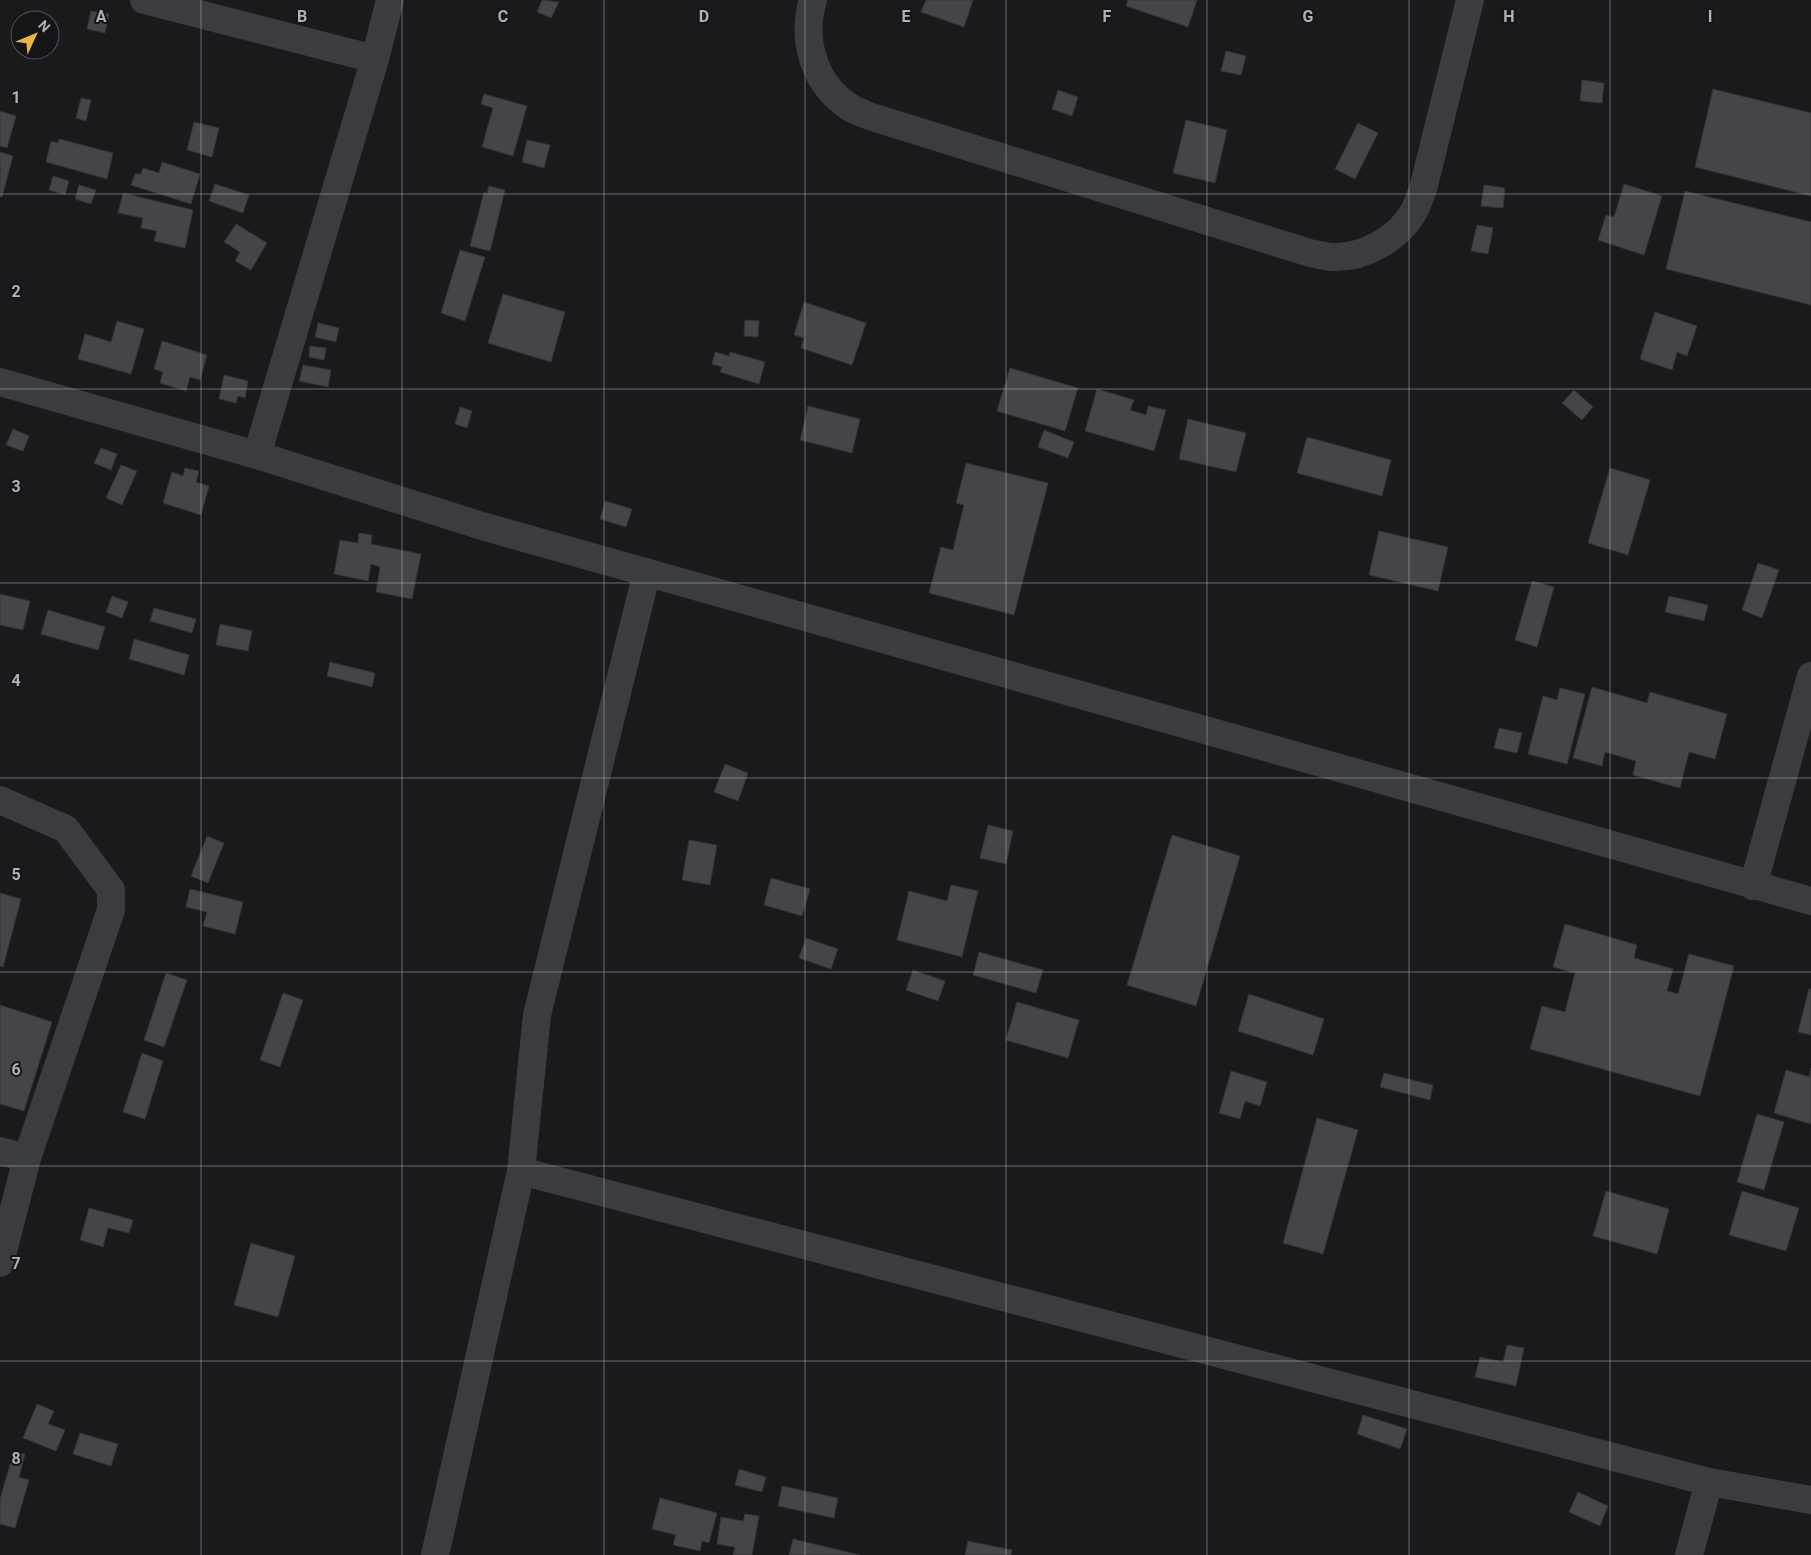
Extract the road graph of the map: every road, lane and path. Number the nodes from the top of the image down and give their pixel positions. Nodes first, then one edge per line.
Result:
1 (144, 0) edge
2 (390, 0) edge
3 (812, 0) edge
4 (1470, 0) edge
5 (375, 59) junction
6 (0, 382) edge
7 (257, 455) junction
8 (647, 572) junction
9 (1811, 676) edge
10 (0, 800) edge
11 (1753, 886) junction
12 (1811, 901) edge
13 (0, 1150) edge
14 (27, 1158) junction
15 (521, 1171) junction
16 (0, 1263) edge
17 (1709, 1482) junction
18 (1811, 1500) edge
19 (435, 1555) edge
20 (1689, 1555) edge

1 - 5 street
2 - 5 street
3 - 4 street
5 - 7 street
6 - 7 street
7 - 8 street
8 - 11 street
8 - 15 street
9 - 11 street
10 - 14 street
11 - 12 street
13 - 14 street
14 - 16 street
15 - 17 street
15 - 19 street
17 - 18 street
17 - 20 street

